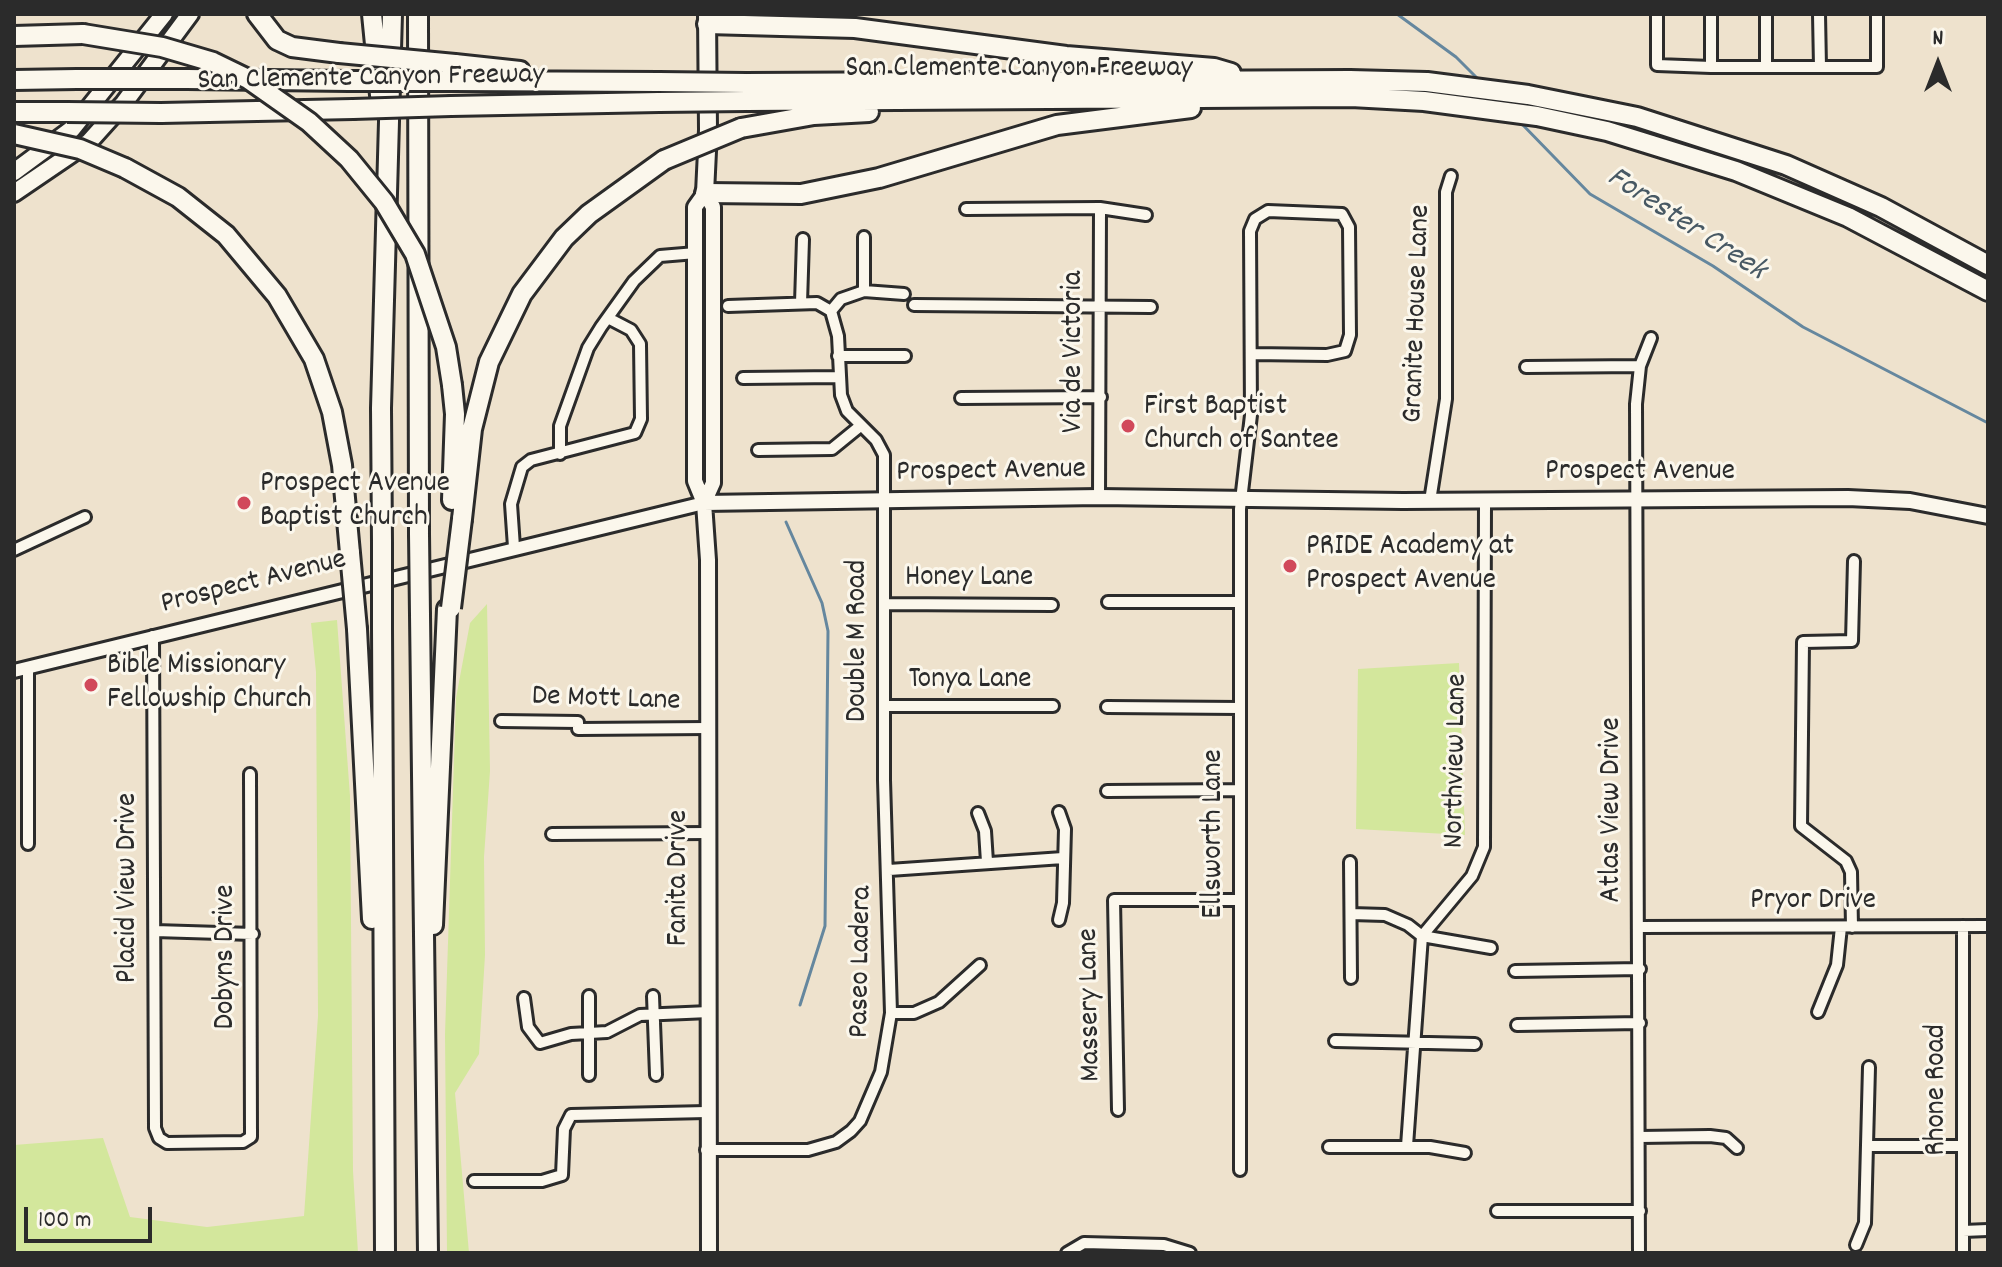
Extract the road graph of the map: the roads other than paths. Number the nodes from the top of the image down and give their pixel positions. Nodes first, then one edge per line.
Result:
1 (164, 14) edge
2 (190, 14) edge
3 (257, 14) edge
4 (372, 14) edge
5 (392, 14) edge
6 (418, 14) edge
7 (1657, 14) edge
8 (1711, 14) edge
9 (1766, 14) edge
10 (1819, 14) edge
11 (1877, 14) edge
12 (707, 19) edge
13 (14, 36) edge
14 (1711, 67) junction
15 (1766, 67) junction
16 (1820, 67) junction
17 (454, 73) junction
18 (14, 80) edge
19 (1256, 80) junction
20 (746, 92) junction
21 (1112, 98) junction
22 (1271, 98) junction
23 (14, 112) edge
24 (14, 134) edge
25 (14, 172) edge
26 (1451, 176) dead end
27 (388, 180) junction
28 (14, 193) edge
29 (705, 193) junction
30 (1100, 208) junction
31 (966, 209) dead end
32 (1146, 215) dead end
33 (864, 237) dead end
34 (803, 239) dead end
35 (696, 253) junction
36 (1988, 265) edge
37 (864, 291) junction
38 (1988, 291) edge
39 (904, 294) dead end
40 (801, 303) junction
41 (1099, 304) junction
42 (914, 305) dead end
43 (728, 306) dead end
44 (1151, 307) dead end
45 (831, 311) junction
46 (608, 318) junction
47 (1651, 338) dead end
48 (1252, 354) junction
49 (838, 356) junction
50 (905, 356) dead end
51 (1640, 366) junction
52 (1526, 367) dead end
53 (838, 377) junction
54 (743, 378) dead end
55 (1101, 397) junction
56 (961, 398) dead end
57 (859, 427) junction
58 (758, 450) dead end
59 (560, 454) junction
60 (1099, 497) junction
61 (1241, 499) junction
62 (884, 501) junction
63 (1430, 501) junction
64 (1485, 501) junction
65 (1636, 501) junction
66 (704, 503) junction
67 (1988, 516) edge
68 (85, 517) dead end
69 (514, 547) junction
70 (14, 550) edge
71 (1854, 561) dead end
72 (1108, 602) dead end
73 (1240, 602) junction
74 (885, 604) junction
75 (1052, 605) dead end
76 (449, 609) junction
77 (153, 636) junction
78 (28, 668) junction
79 (14, 671) edge
80 (886, 706) junction
81 (1053, 706) dead end
82 (1107, 707) dead end
83 (1240, 708) junction
84 (501, 721) dead end
85 (708, 728) junction
86 (250, 774) dead end
87 (884, 780) joint
88 (1240, 790) junction
89 (1107, 791) dead end
90 (1059, 812) dead end
91 (978, 813) dead end
92 (709, 833) junction
93 (552, 834) dead end
94 (28, 844) dead end
95 (1063, 858) junction
96 (987, 862) junction
97 (1350, 862) dead end
98 (889, 870) junction
99 (1240, 900) junction
100 (1351, 914) junction
101 (1059, 920) dead end
102 (1963, 926) junction
103 (1988, 926) edge
104 (1639, 927) junction
105 (1846, 927) junction
106 (155, 931) junction
107 (253, 934) junction
108 (1422, 936) junction
109 (1491, 948) dead end
110 (980, 965) dead end
111 (1640, 969) junction
112 (1515, 971) dead end
113 (1351, 978) dead end
114 (589, 996) dead end
115 (653, 996) dead end
116 (524, 998) dead end
117 (709, 1012) junction
118 (1818, 1012) dead end
119 (891, 1013) junction
120 (654, 1014) junction
121 (1640, 1023) junction
122 (1517, 1025) dead end
123 (590, 1033) junction
124 (425, 1040) junction
125 (1335, 1041) dead end
126 (1412, 1041) junction
127 (1475, 1044) dead end
128 (1869, 1067) dead end
129 (589, 1075) dead end
130 (656, 1075) dead end
131 (384, 1097) junction
132 (1118, 1110) dead end
133 (707, 1112) junction
134 (1640, 1137) junction
135 (250, 1140) joint
136 (1407, 1146) junction
137 (1868, 1146) junction
138 (1963, 1146) junction
139 (1329, 1147) dead end
140 (1737, 1148) dead end
141 (706, 1150) junction
142 (1465, 1153) dead end
143 (1240, 1170) dead end
144 (474, 1181) dead end
145 (1497, 1211) dead end
146 (1640, 1211) junction
147 (1988, 1230) edge
148 (1963, 1231) junction
149 (1856, 1245) dead end
150 (385, 1253) edge
151 (428, 1253) edge
152 (709, 1253) edge
153 (1067, 1253) edge
154 (1190, 1253) edge
155 (1639, 1253) edge
156 (1963, 1253) edge

1 - 25 main road
2 - 28 main road
3 - 17 highway, bridge
4 - 27 highway
5 - 27 highway
6 - 124 highway, bridge
7 - 14 street
8 - 14 street
9 - 15 street
10 - 16 street
11 - 16 street
12 - 19 highway
12 - 29 main road, Fanita Drive
13 - 76 highway, bridge
14 - 15 street
15 - 16 street
17 - 18 highway, San Clemente Canyon Freeway, bridge
17 - 20 highway, San Clemente Canyon Freeway, bridge
19 - 20 highway, San Clemente Canyon Freeway
19 - 36 highway, San Clemente Canyon Freeway
20 - 21 highway, San Clemente Canyon Freeway
20 - 23 highway, San Clemente Canyon Freeway, bridge
21 - 22 highway, San Clemente Canyon Freeway
21 - 76 highway, bridge
22 - 29 highway
22 - 38 highway, San Clemente Canyon Freeway
24 - 131 highway, bridge
26 - 63 street, Granite House Lane
27 - 131 highway, bridge
29 - 35 main road, Fanita Drive
29 - 66 main road, Fanita Drive
30 - 31 street
30 - 32 street
30 - 41 street, Via de Victoria
33 - 37 street
34 - 40 street
35 - 46 street
35 - 66 main road, Fanita Drive
37 - 39 street
37 - 45 street
40 - 43 street
40 - 45 street
41 - 42 street
41 - 44 street
41 - 55 street, Via de Victoria
45 - 49 street, Double M Road
46 - 59 street
46 - 59 street
47 - 51 street, Atlas View Drive
48 - 48 street, Ellsworth Lane
48 - 61 street, Ellsworth Lane
49 - 50 street
49 - 53 street, Double M Road
51 - 52 street
51 - 65 street, Atlas View Drive
53 - 54 street
53 - 57 street, Double M Road
55 - 56 street
55 - 60 street, Via de Victoria
57 - 58 street
57 - 62 street, Double M Road
59 - 69 street
60 - 61 main road, Prospect Avenue
60 - 62 main road, Prospect Avenue
61 - 63 main road, Prospect Avenue
61 - 73 street, Ellsworth Lane
62 - 66 main road, Prospect Avenue
62 - 74 street, Double M Road
63 - 64 main road, Prospect Avenue
64 - 65 main road, Prospect Avenue
64 - 108 street, Northview Lane
65 - 67 main road, Prospect Avenue
65 - 104 street, Atlas View Drive
66 - 69 street, Prospect Avenue
66 - 85 main road, Fanita Drive
68 - 70 street
69 - 77 street, Prospect Avenue
71 - 105 street
72 - 73 street
73 - 83 street, Ellsworth Lane
74 - 75 street, Honey Lane
74 - 80 street, Double M Road
76 - 124 highway
77 - 78 street, Prospect Avenue
77 - 106 street, Placid View Drive
78 - 79 street, Prospect Avenue
78 - 94 street
80 - 81 street, Tonya Lane
80 - 87 street, Double M Road
82 - 83 street
83 - 88 street, Ellsworth Lane
84 - 85 street, De Mott Lane
85 - 92 main road, Fanita Drive
86 - 107 street, Dobyns Drive
87 - 98 street, Paseo Ladera
88 - 89 street
88 - 99 street, Ellsworth Lane
90 - 95 street
91 - 96 street
92 - 93 street
92 - 117 main road, Fanita Drive
95 - 96 street
95 - 101 street
96 - 98 street
97 - 100 street
98 - 119 street, Paseo Ladera
99 - 132 street, Massery Lane
99 - 143 street, Ellsworth Lane
100 - 108 street
100 - 113 street
102 - 103 street, Pryor Drive
102 - 105 street, Pryor Drive
102 - 138 street, Rhone Road
104 - 105 street, Pryor Drive
104 - 111 street, Atlas View Drive
105 - 118 street
106 - 107 street
106 - 135 street, Placid View Drive
107 - 135 street, Dobyns Drive
108 - 109 street
108 - 126 street
110 - 119 street
111 - 112 street
111 - 121 street, Atlas View Drive
114 - 123 street
115 - 120 street
116 - 123 street
117 - 120 street
117 - 133 main road, Fanita Drive
119 - 141 street, Paseo Ladera
120 - 123 street
120 - 130 street
121 - 122 street
121 - 134 street, Atlas View Drive
123 - 129 street
124 - 151 highway
125 - 126 street
126 - 127 street
126 - 136 street
128 - 137 street
131 - 150 highway
133 - 141 main road, Fanita Drive
133 - 144 street
134 - 140 street
134 - 146 street, Atlas View Drive
136 - 139 street
136 - 142 street
137 - 138 street
137 - 149 street
138 - 148 street, Rhone Road
141 - 152 main road, Fanita Drive
145 - 146 street
146 - 155 street, Atlas View Drive
147 - 148 street
148 - 156 street, Rhone Road
153 - 154 street

